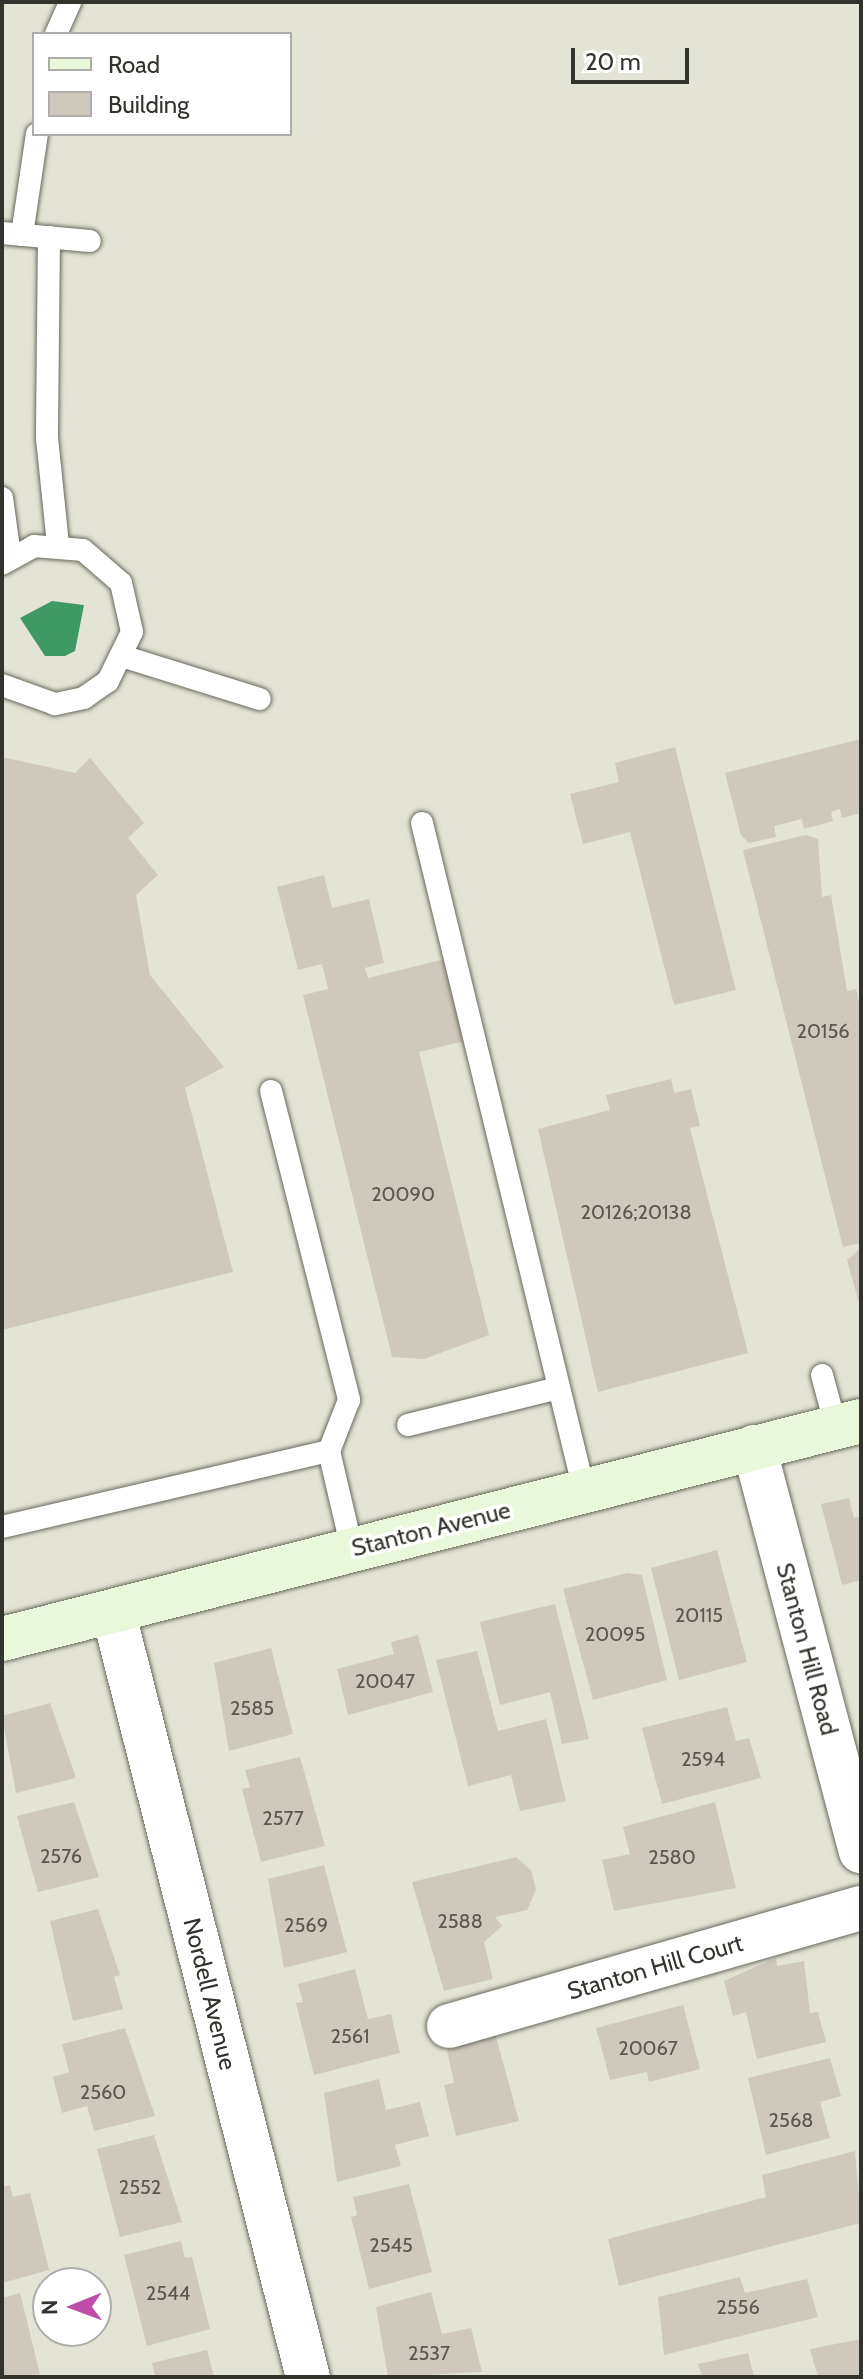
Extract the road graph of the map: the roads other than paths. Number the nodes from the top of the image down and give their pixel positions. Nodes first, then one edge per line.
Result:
1 (70, 2) edge
2 (57, 32) edge
3 (36, 136) edge
4 (12, 234) edge
5 (49, 237) junction
6 (90, 241) dead end
7 (2, 498) edge
8 (58, 544) junction
9 (6, 560) edge
10 (125, 657) junction
11 (2, 685) edge
12 (260, 699) dead end
13 (422, 823) dead end
14 (271, 1091) dead end
15 (822, 1375) dead end
16 (559, 1388) junction
17 (848, 1424) edge
18 (408, 1425) dead end
19 (754, 1447) junction
20 (329, 1451) junction
21 (584, 1490) junction
22 (2, 1527) edge
23 (352, 1549) junction
24 (113, 1611) junction
25 (2, 1639) edge
26 (861, 1851) edge
27 (861, 1908) edge
28 (449, 2026) dead end
29 (308, 2377) edge

1 - 2 lane
3 - 4 lane
4 - 5 lane
5 - 6 lane
5 - 8 lane
7 - 9 lane
8 - 9 lane
8 - 10 lane
10 - 11 lane
10 - 12 lane
13 - 16 lane
14 - 20 lane
15 - 17 lane
16 - 18 lane
16 - 21 lane
17 - 19 street, Stanton Avenue
19 - 21 street, Stanton Avenue
19 - 26 street, Stanton Hill Road
20 - 22 lane
20 - 23 lane
21 - 23 street, Stanton Avenue
23 - 24 street, Stanton Avenue
24 - 25 street, Stanton Avenue
24 - 29 street, Nordell Avenue
27 - 28 street, Stanton Hill Court

